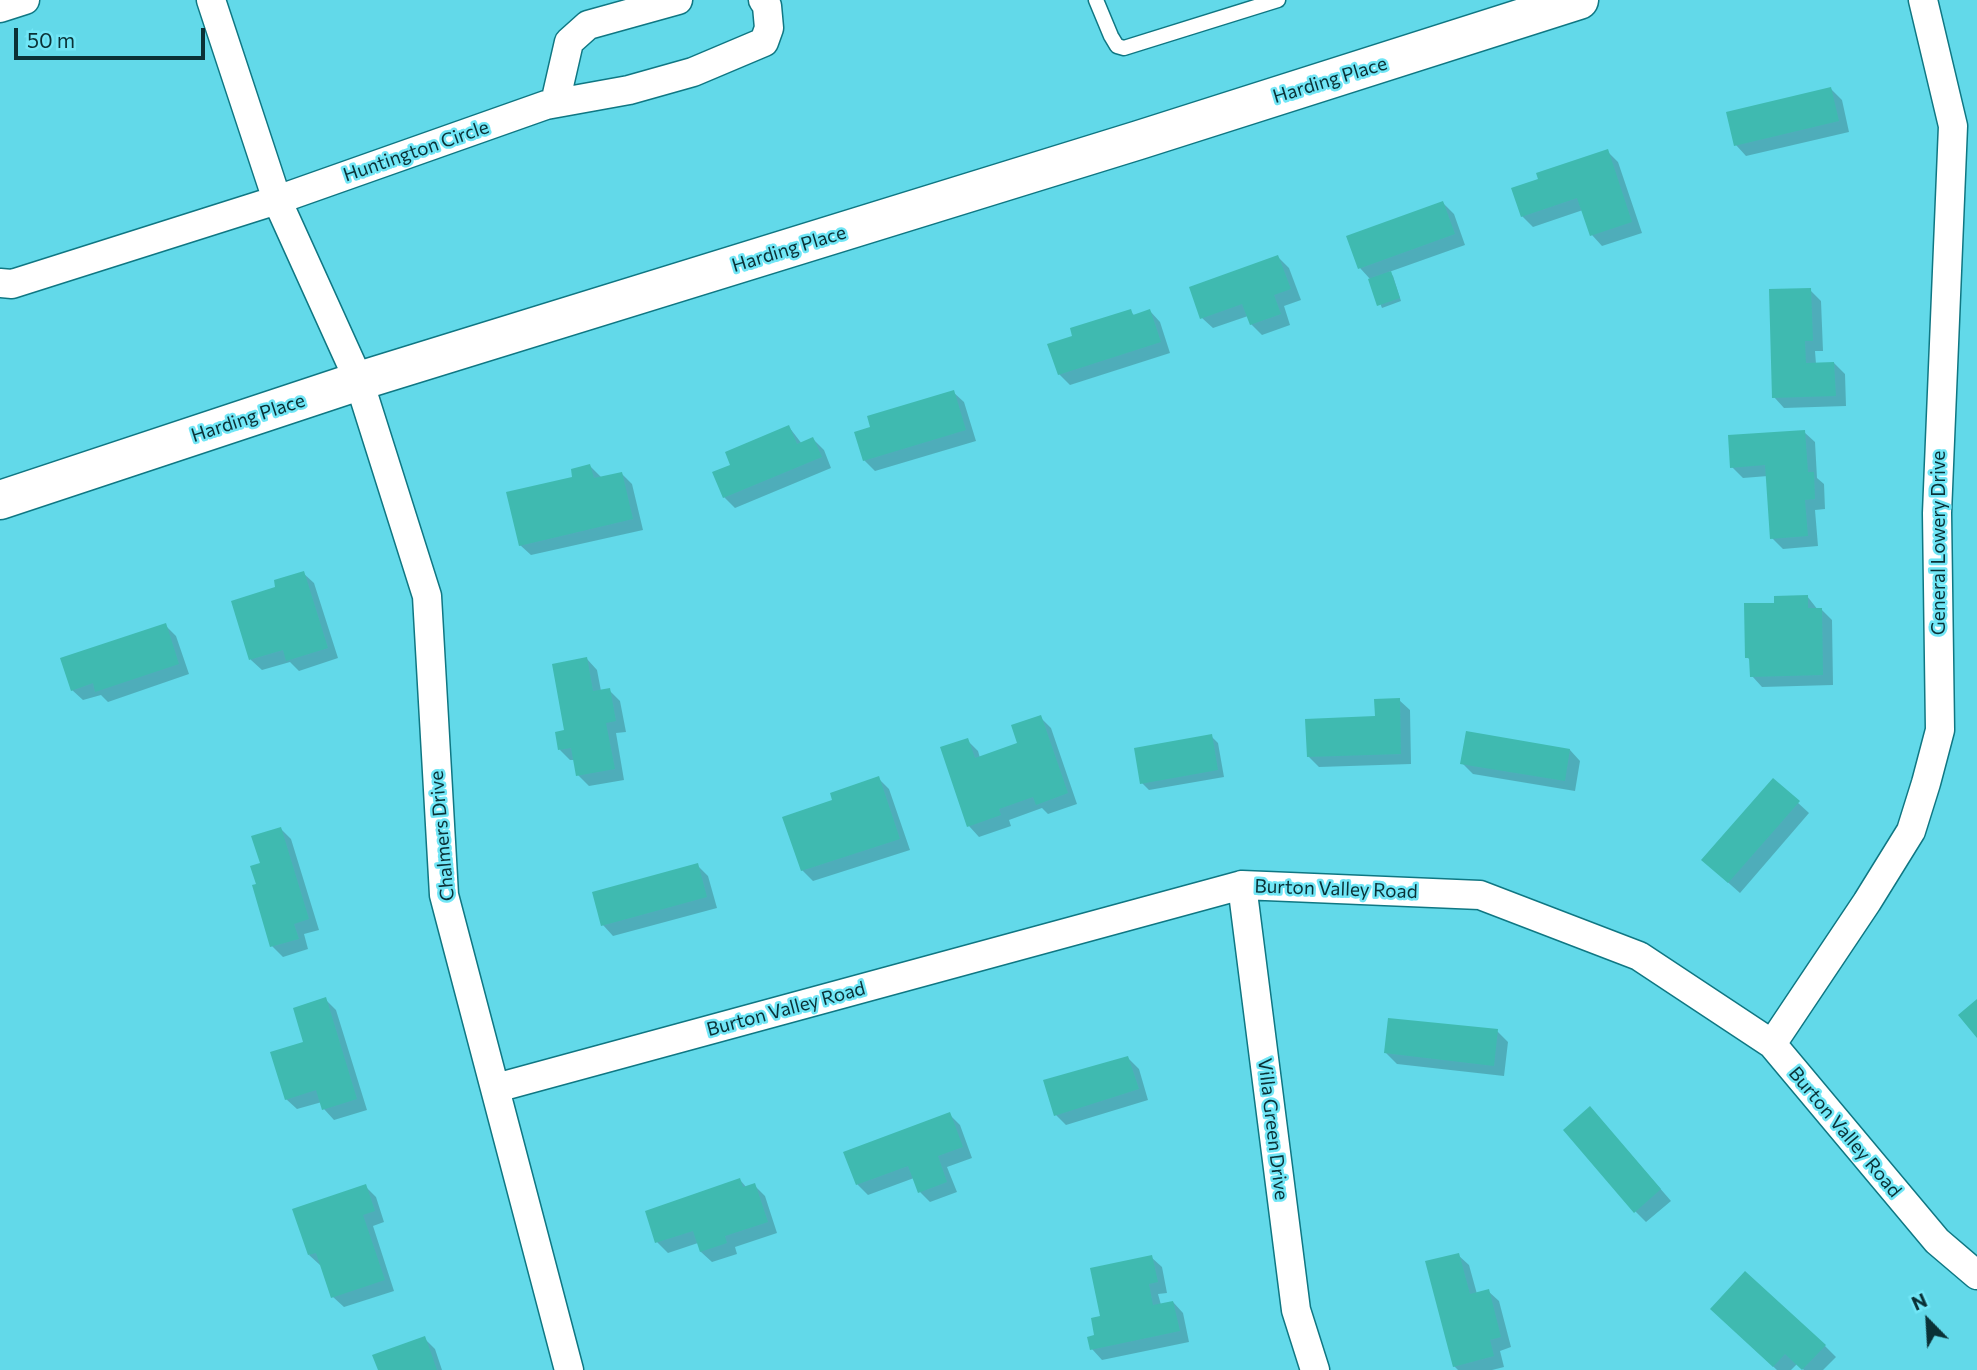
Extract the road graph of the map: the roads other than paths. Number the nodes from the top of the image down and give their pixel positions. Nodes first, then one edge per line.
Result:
1 (24, 0) edge
2 (211, 0) edge
3 (678, 0) edge
4 (763, 0) edge
5 (1096, 0) edge
6 (1278, 0) edge
7 (1579, 0) edge
8 (1923, 0) edge
9 (0, 8) edge
10 (555, 103) junction
11 (277, 200) junction
12 (0, 283) edge
13 (359, 381) junction
14 (0, 499) edge
15 (1242, 886) junction
16 (1772, 1044) junction
17 (496, 1088) junction
18 (1977, 1275) edge
19 (569, 1370) edge
20 (1315, 1370) edge

1 - 9 street
2 - 11 street
3 - 10 street
4 - 10 street, Huntington Circle
5 - 6 lane
7 - 13 main road, Harding Place
8 - 16 street, General Lowery Drive
10 - 11 street, Huntington Circle
11 - 12 street, Huntington Circle
11 - 13 street
13 - 14 main road, Harding Place
13 - 17 street, Chalmers Drive
15 - 16 street, Burton Valley Road
15 - 17 street, Burton Valley Road
15 - 20 street, Villa Green Drive
16 - 18 street, Burton Valley Road
17 - 19 street, Chalmers Drive

